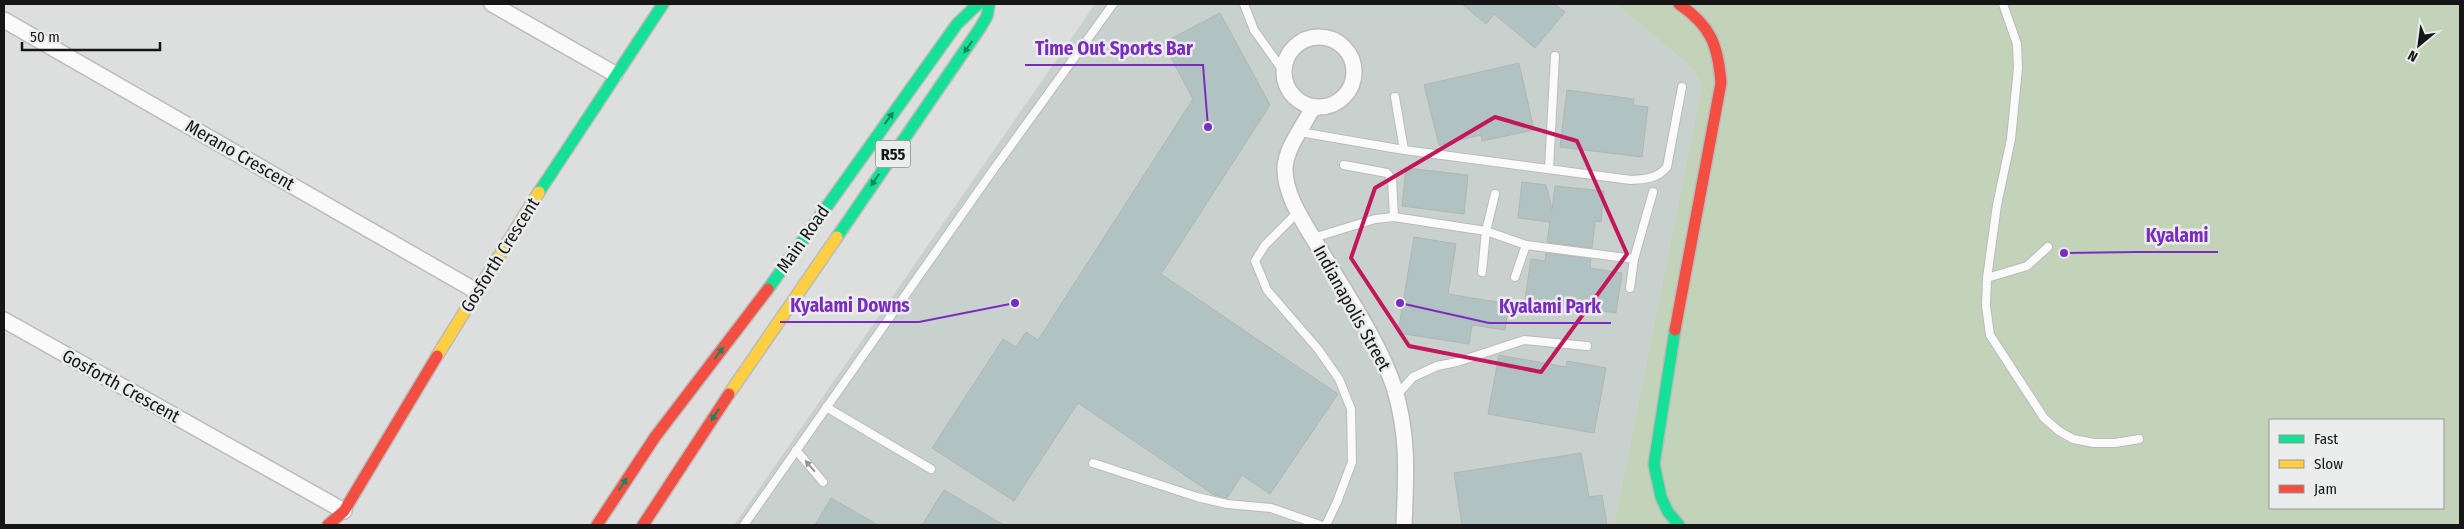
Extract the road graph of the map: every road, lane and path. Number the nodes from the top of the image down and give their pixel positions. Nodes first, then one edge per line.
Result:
1 (492, 4) edge
2 (663, 4) edge
3 (978, 4) edge
4 (989, 4) edge
5 (1113, 4) edge
6 (1244, 4) edge
7 (1679, 4) edge
8 (2003, 4) edge
9 (4, 20) edge
10 (1555, 56) dead end
11 (1284, 72) junction
12 (615, 74) junction
13 (1682, 87) dead end
14 (1395, 97) dead end
15 (1319, 107) junction
16 (1300, 132) junction
17 (1404, 150) junction
18 (1344, 165) dead end
19 (1549, 169) junction
20 (1653, 192) dead end
21 (1495, 194) dead end
22 (1298, 212) junction
23 (1394, 217) junction
24 (1486, 231) junction
25 (1313, 238) junction
26 (1526, 245) junction
27 (2048, 247) dead end
28 (1634, 259) junction
29 (1482, 272) dead end
30 (1515, 277) dead end
31 (1987, 278) junction
32 (1630, 288) dead end
33 (476, 291) junction
34 (4, 320) edge
35 (1587, 346) dead end
36 (1396, 396) junction
37 (826, 407) junction
38 (2139, 439) dead end
39 (796, 450) junction
40 (1093, 463) dead end
41 (930, 469) dead end
42 (823, 482) dead end
43 (344, 510) junction
44 (328, 525) edge
45 (597, 525) edge
46 (643, 525) edge
47 (744, 525) edge
48 (1320, 525) edge
49 (1326, 525) edge
50 (1404, 525) edge
51 (1679, 525) edge

1 - 12 street
2 - 12 main road, Gosforth Crescent
45 -> 3 main road, Main Road / R55
4 -> 46 main road, Main Road / R55
5 - 37 lane
6 - 11 lane
7 - 51 main road
8 - 31 lane
9 - 33 street, Merano Crescent
10 - 19 lane
11 - 15 street
11 - 15 street
12 - 33 main road, Gosforth Crescent
13 - 19 lane
14 - 17 lane
15 - 16 street, Indianapolis Street
16 - 17 lane
16 - 22 street, Indianapolis Street
17 - 19 lane
18 - 23 lane
20 - 28 lane
21 - 24 lane
22 - 25 street, Indianapolis Street
22 - 49 lane
23 - 24 lane
23 - 25 lane
24 - 26 lane
24 - 29 lane
25 - 36 street, Indianapolis Street
26 - 28 lane
26 - 30 lane
27 - 31 lane
28 - 32 lane
31 - 38 lane
33 - 43 main road, Gosforth Crescent
34 - 43 street, Gosforth Crescent
35 - 36 lane
36 - 50 street, Indianapolis Street
37 - 39 lane
37 - 41 lane
42 -> 39 lane
39 - 47 lane
40 - 48 lane
43 - 44 main road, Gosforth Crescent

